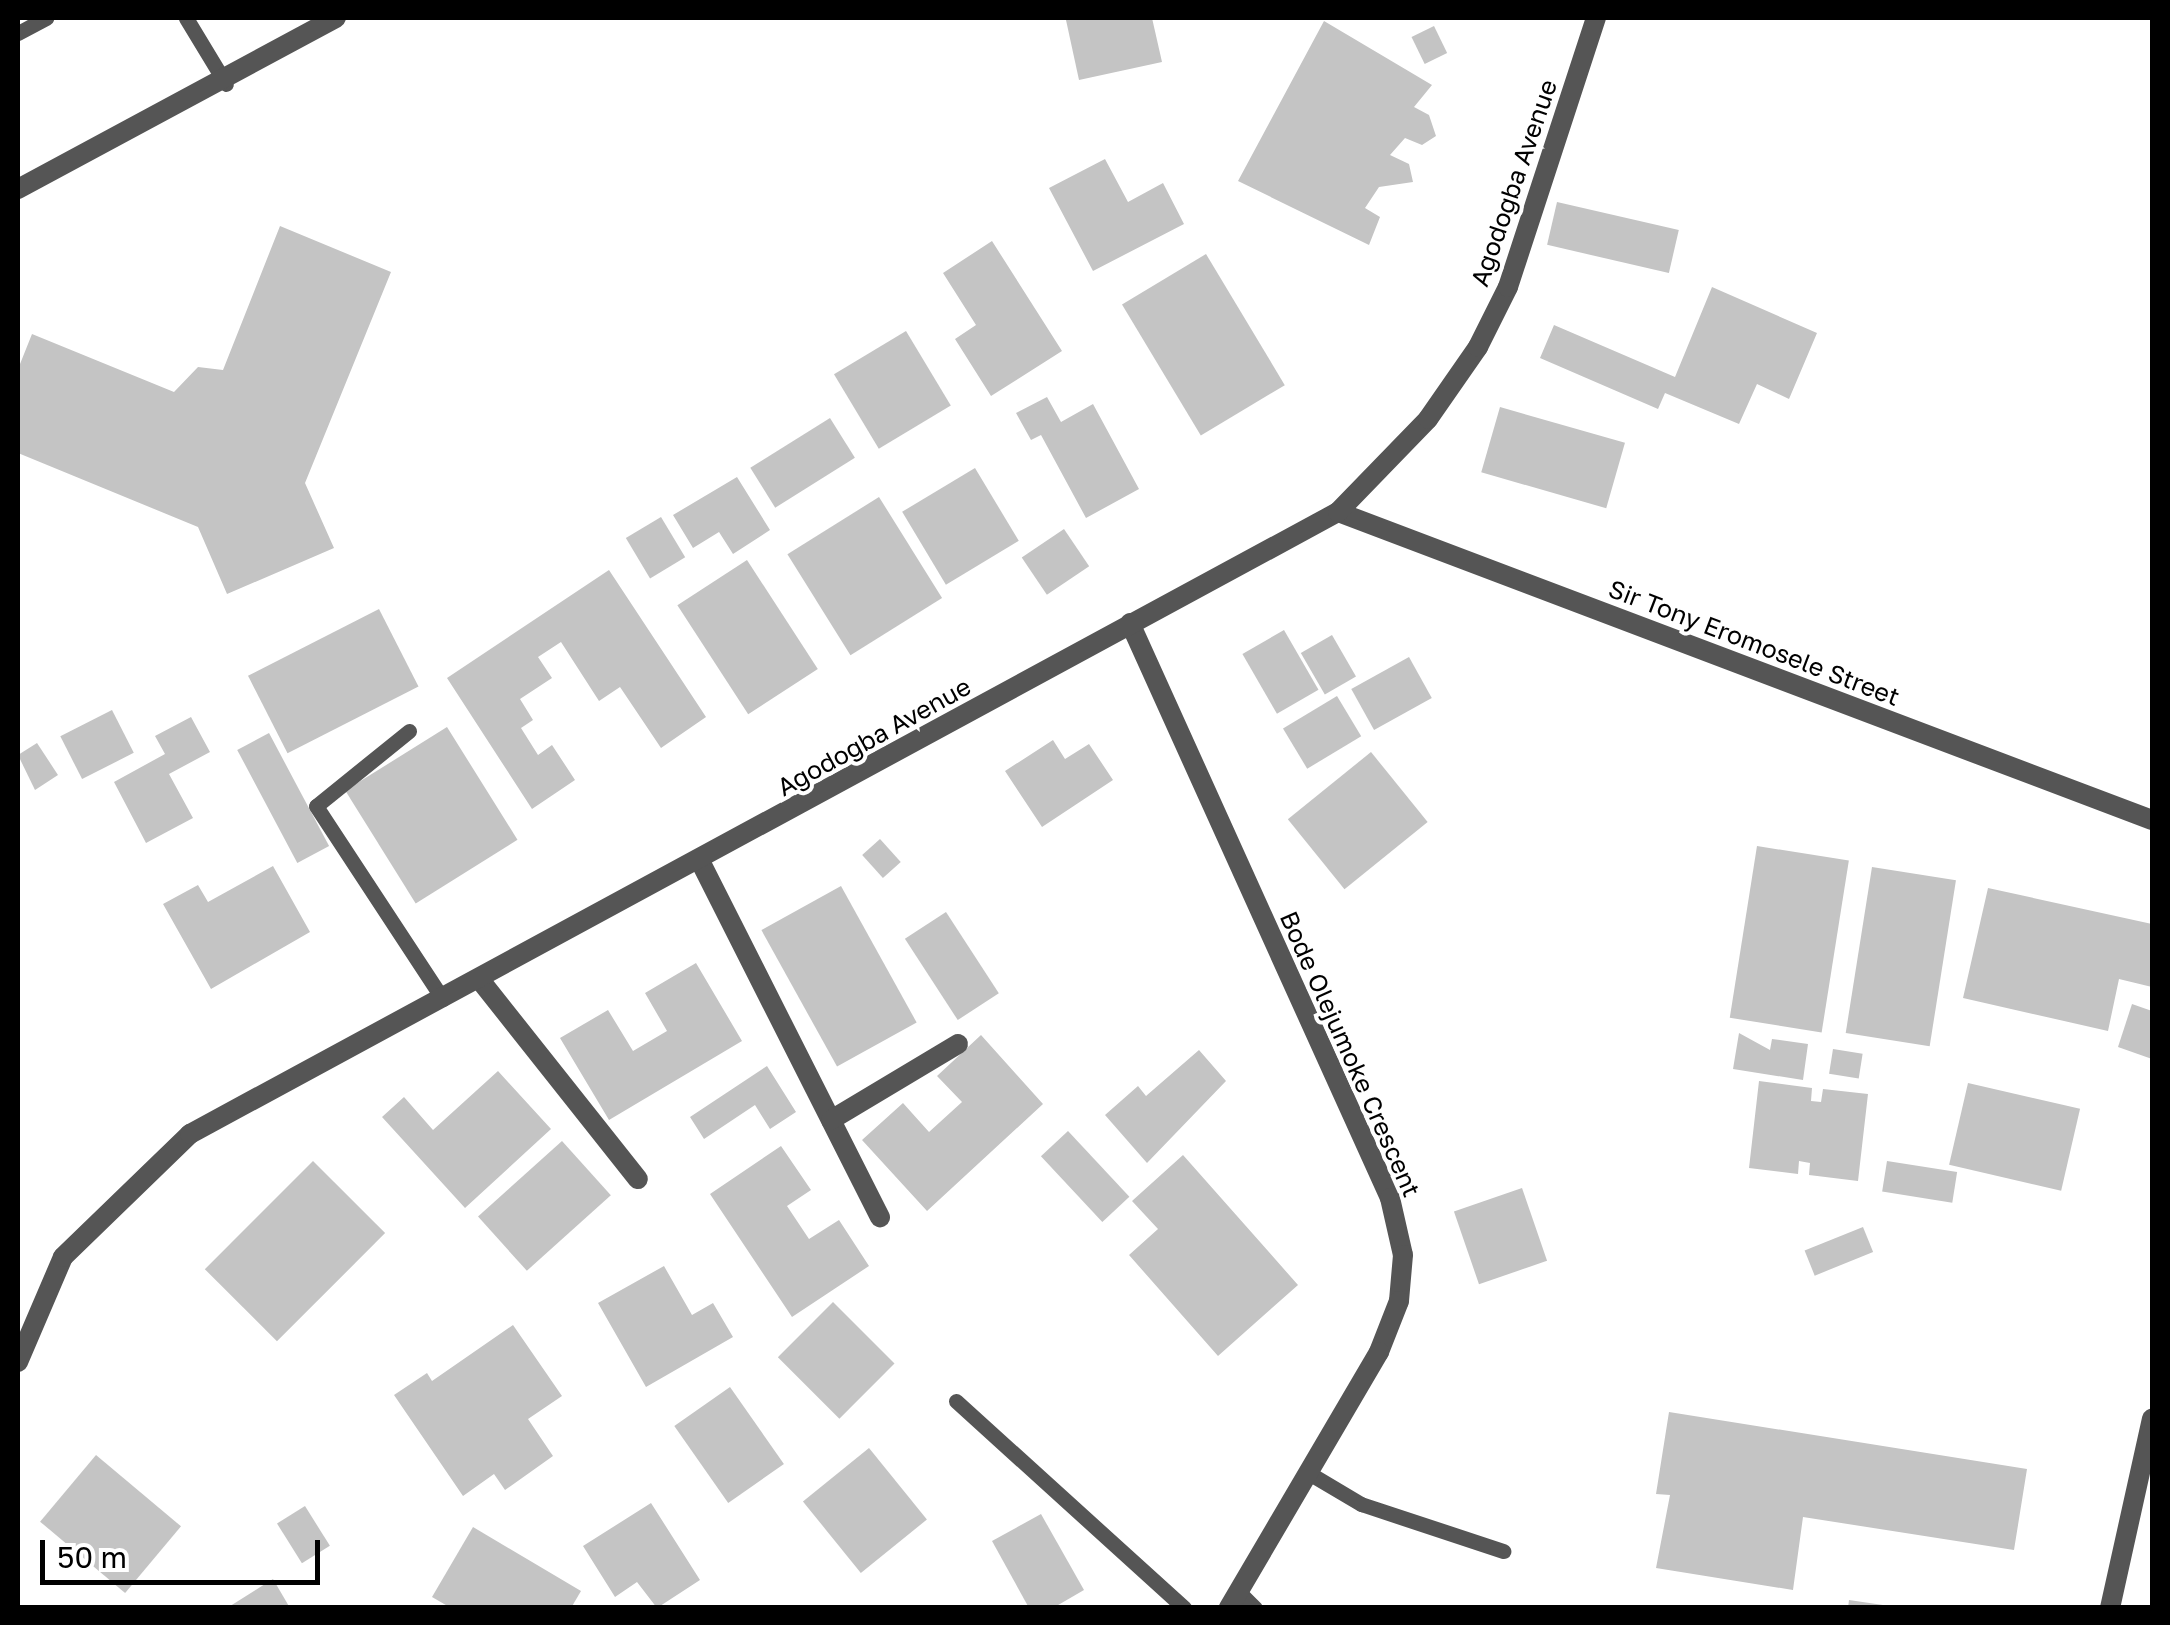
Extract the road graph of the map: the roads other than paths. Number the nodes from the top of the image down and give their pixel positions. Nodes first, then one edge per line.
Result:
1 (46, 18) edge
2 (186, 18) edge
3 (336, 18) edge
4 (1596, 18) edge
5 (18, 33) edge
6 (226, 84) junction
7 (18, 189) edge
8 (1338, 512) junction
9 (1130, 623) junction
10 (409, 730) dead end
11 (2152, 820) edge
12 (701, 864) junction
13 (480, 980) junction
14 (443, 999) junction
15 (958, 1044) dead end
16 (831, 1120) junction
17 (638, 1179) dead end
18 (880, 1216) dead end
19 (18, 1362) edge
20 (956, 1401) dead end
21 (2152, 1420) edge
22 (1308, 1472) junction
23 (1503, 1552) dead end
24 (1234, 1600) edge
25 (1184, 1608) edge
26 (1255, 1608) edge
27 (2110, 1608) edge

1 - 5 lane
2 - 6 lane
3 - 6 street
4 - 8 street, Agodogba Avenue
6 - 7 street
8 - 9 street, Agodogba Avenue
8 - 11 street, Sir Tony Eromosele Street
9 - 12 street, Agodogba Avenue
9 - 22 street, Bode Olejumoke Crescent
10 - 14 lane
12 - 13 street, Agodogba Avenue
12 - 16 street
13 - 14 street, Agodogba Avenue
13 - 17 street
14 - 19 street, Agodogba Avenue
15 - 16 street
16 - 18 street
20 - 25 lane
21 - 27 street
22 - 23 lane
22 - 24 street, Bode Olejumoke Crescent
24 - 26 lane

